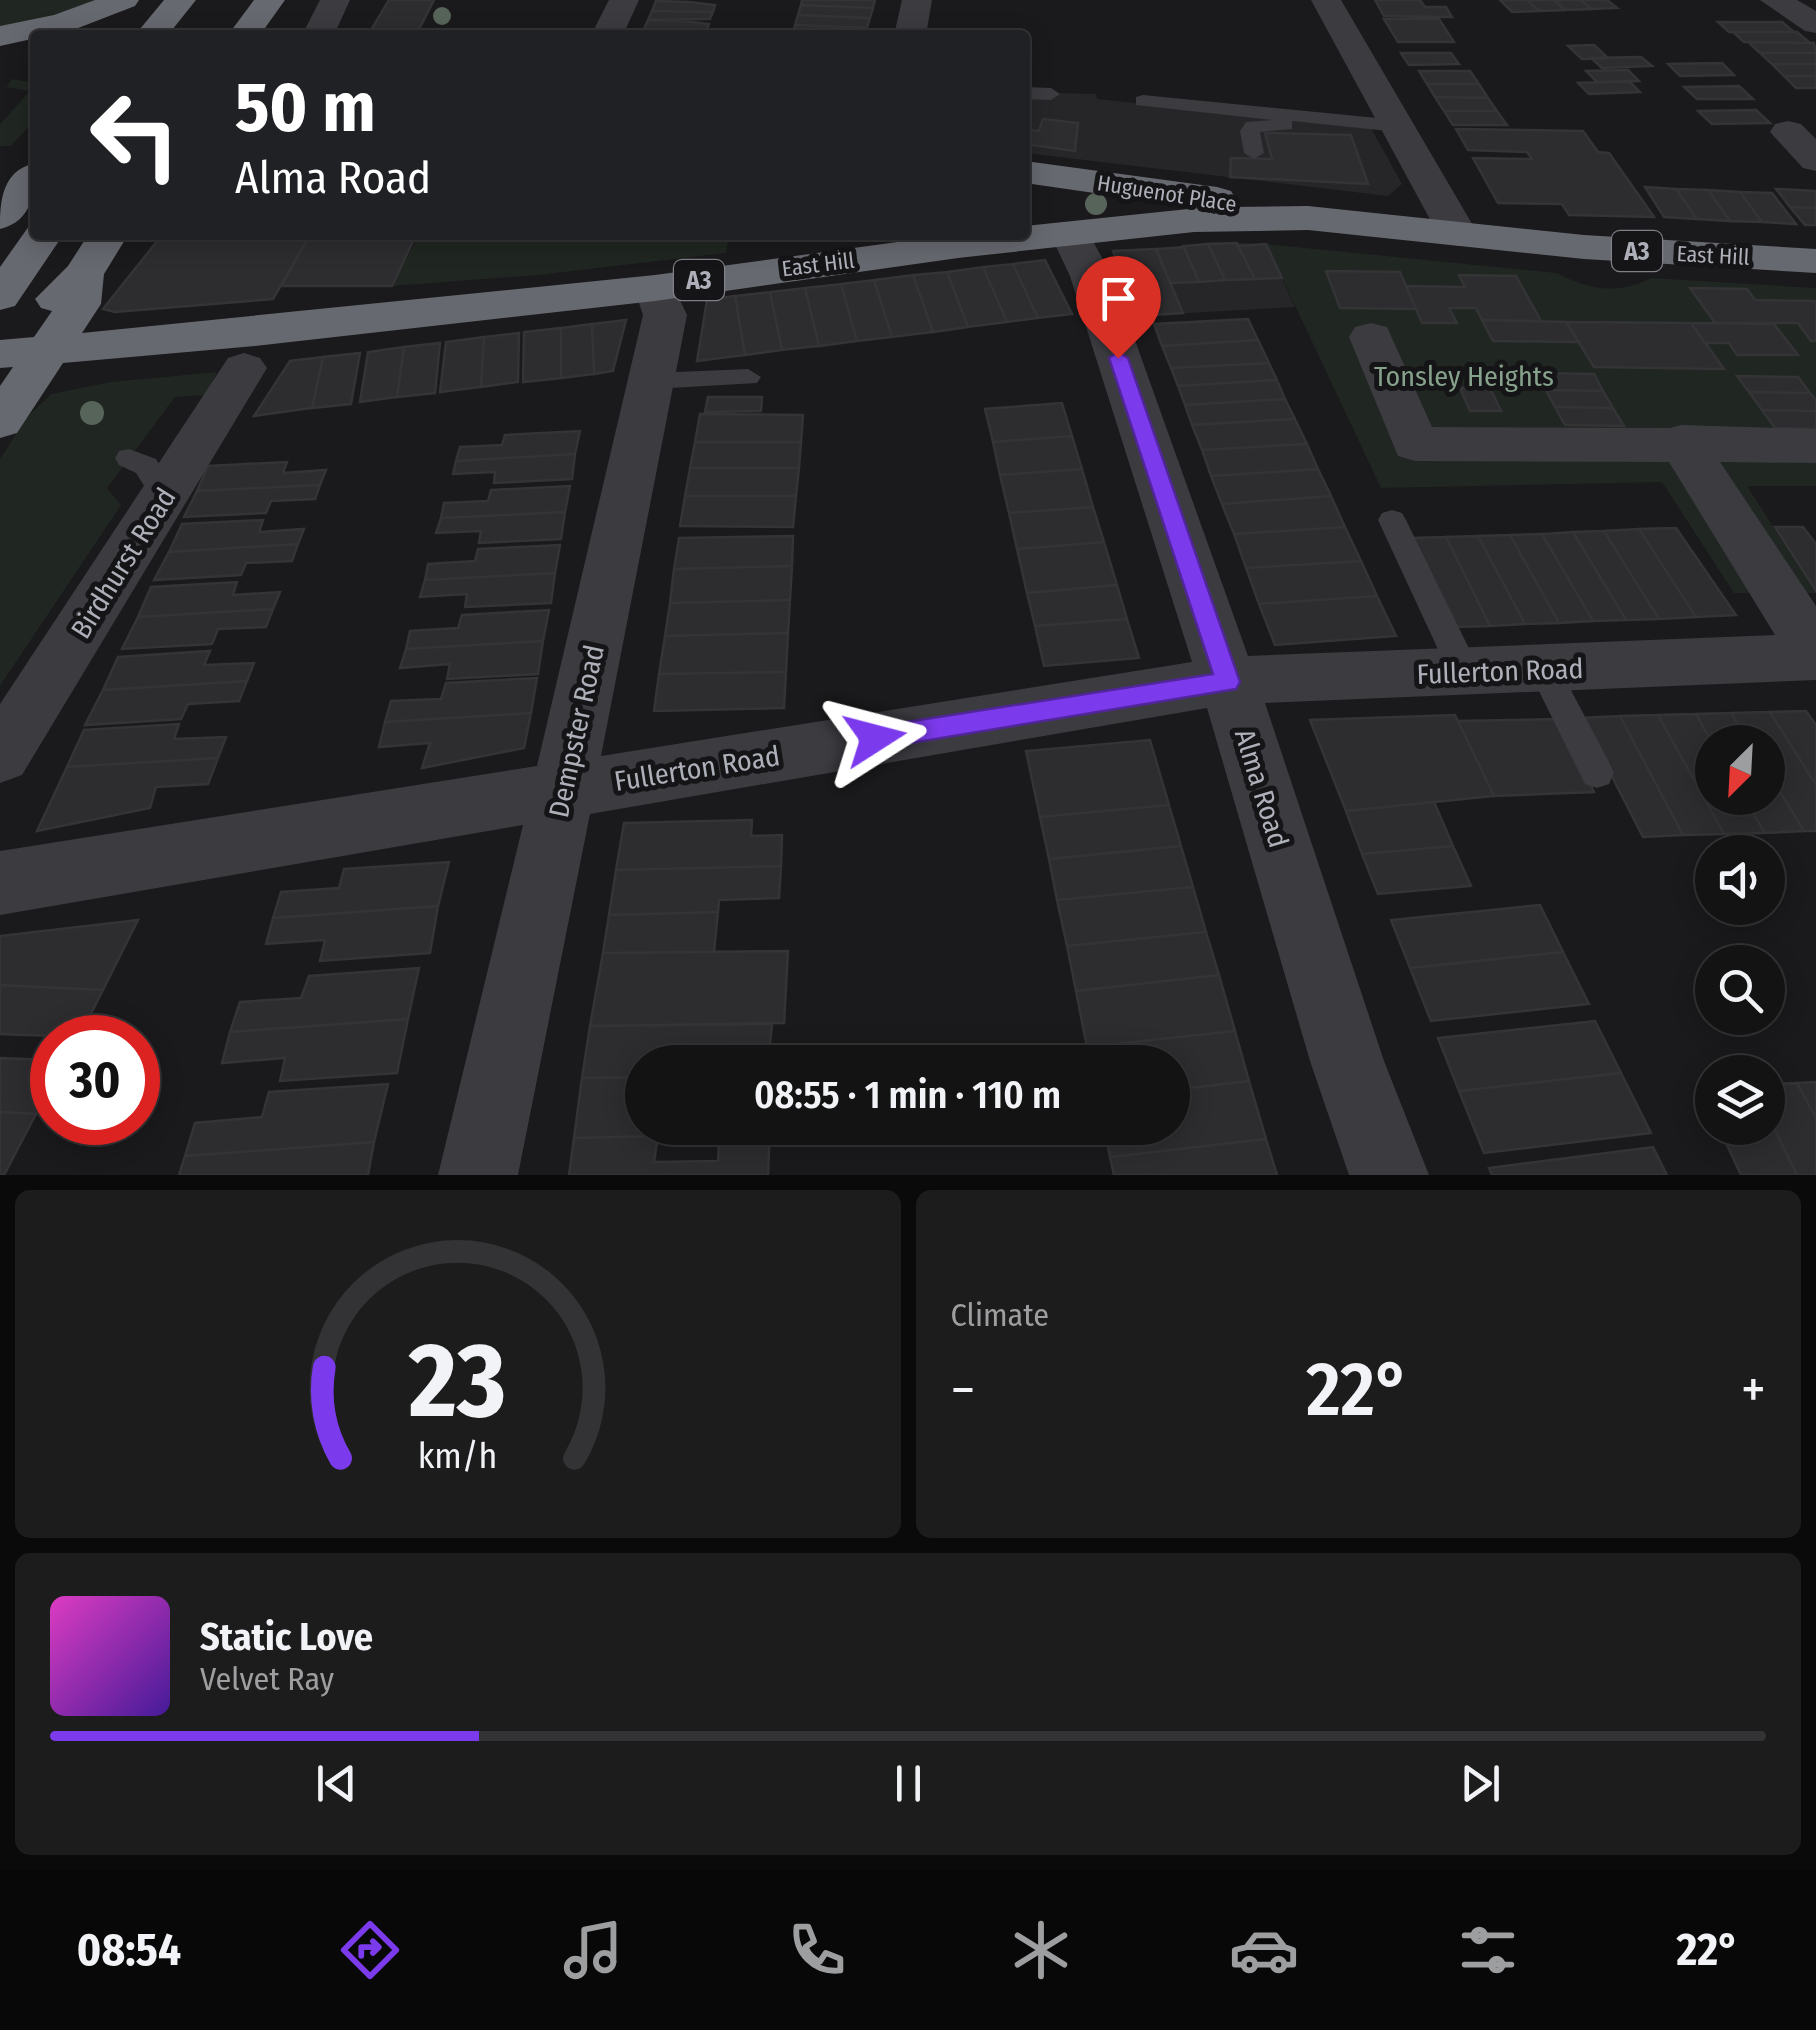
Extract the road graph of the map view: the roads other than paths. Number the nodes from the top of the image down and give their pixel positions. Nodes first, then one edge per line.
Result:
1 (124, 0) edge
2 (181, 0) edge
3 (270, 0) edge
4 (286, 0) edge
5 (335, 0) edge
6 (624, 0) edge
7 (917, 0) edge
8 (1326, 0) edge
9 (1775, 0) edge
10 (1816, 24) edge
11 (155, 30) edge
12 (248, 30) edge
13 (277, 30) edge
14 (320, 30) edge
15 (609, 30) edge
16 (911, 30) edge
17 (0, 36) edge
18 (1030, 93) edge
19 (1050, 94) dead end
20 (1143, 101) dead end
21 (1400, 130) junction
22 (1788, 132) dead end
23 (1254, 154) dead end
24 (1816, 160) edge
25 (1030, 173) edge
26 (30, 180) edge
27 (0, 217) edge
28 (1308, 218) junction
29 (1070, 234) junction
30 (1458, 234) junction
31 (1030, 236) edge
32 (41, 240) edge
33 (105, 240) edge
34 (960, 240) edge
35 (1816, 262) edge
36 (655, 288) junction
37 (10, 335) edge
38 (1371, 337) dead end
39 (244, 368) dead end
40 (748, 377) dead end
41 (653, 382) junction
42 (0, 422) edge
43 (1680, 442) junction
44 (1816, 446) edge
45 (1392, 520) dead end
46 (1816, 655) edge
47 (1544, 669) junction
48 (1465, 673) junction
49 (1228, 682) junction
50 (0, 756) edge
51 (1597, 772) dead end
52 (563, 790) junction
53 (0, 883) edge
54 (478, 1175) edge
55 (1389, 1175) edge

1 - 17 highway
2 - 11 highway
3 - 12 highway
4 - 13 highway
5 - 14 street
6 - 15 street
7 - 16 street
8 - 21 street
9 - 10 street
18 - 19 lane
20 - 21 lane
21 - 23 lane
21 - 30 street
22 - 24 street
25 - 28 highway, Huguenot Place / A3
26 - 27 highway
28 - 29 highway, East Hill / A3
28 - 30 highway, East Hill / A3
29 - 31 highway, East Hill / A3
29 - 49 street, Alma Road
30 - 35 highway, East Hill / A3
32 - 37 highway
33 - 37 highway
34 - 36 highway, East Hill / A3
36 - 37 highway, East Hill / A3
36 - 41 street, Dempster Road
37 - 42 highway
38 - 43 street
39 - 50 street, Birdhurst Road
40 - 41 lane
41 - 52 street, Dempster Road
43 - 44 street
43 - 46 street
45 - 48 lane
46 - 47 street, Fullerton Road
47 - 48 street, Fullerton Road
47 - 51 lane
48 - 49 street, Fullerton Road
49 - 52 street, Fullerton Road
49 - 55 street, Alma Road
52 - 53 street, Fullerton Road
52 - 54 street, Dempster Road

